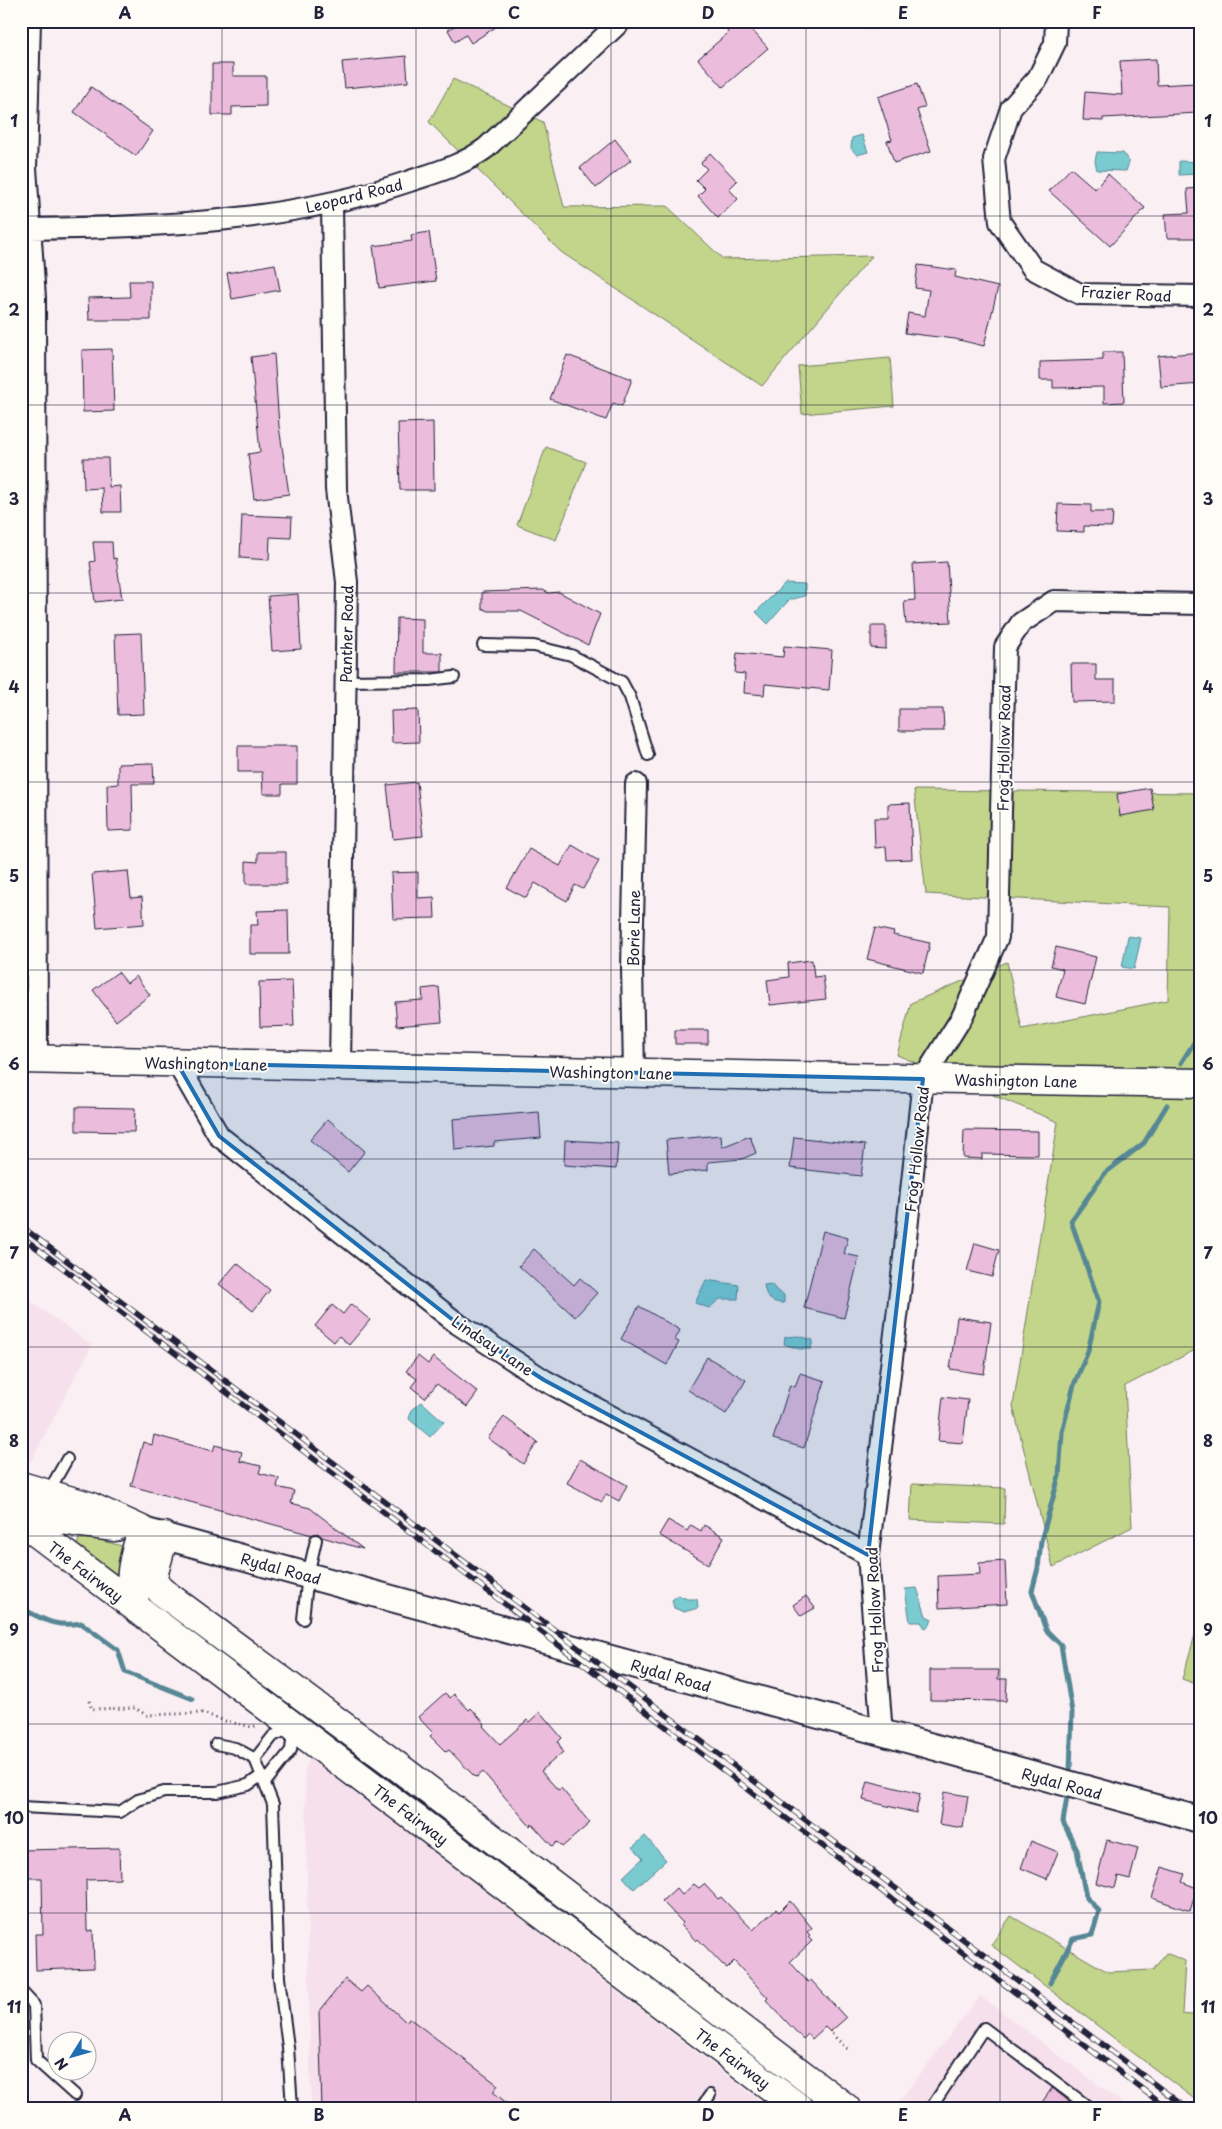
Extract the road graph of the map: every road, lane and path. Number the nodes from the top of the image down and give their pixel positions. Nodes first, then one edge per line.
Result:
1 (30, 21) edge
2 (621, 21) edge
3 (1056, 21) edge
4 (332, 203) junction
5 (31, 228) junction
6 (1201, 296) edge
7 (1201, 604) edge
8 (483, 645) dead end
9 (454, 677) dead end
10 (345, 681) junction
11 (648, 755) dead end
12 (636, 784) dead end
13 (29, 1059) edge
14 (177, 1063) junction
15 (340, 1066) junction
16 (634, 1073) junction
17 (923, 1079) junction
18 (1201, 1083) edge
19 (25, 1357) dead end
20 (21, 1363) edge
21 (67, 1459) dead end
22 (21, 1486) edge
23 (38, 1509) edge
24 (153, 1533) junction
25 (316, 1540) dead end
26 (868, 1556) junction
27 (308, 1575) junction
28 (138, 1610) junction
29 (303, 1619) dead end
30 (89, 1701) dead end
31 (311, 1703) junction
32 (265, 1723) dead end
33 (293, 1726) junction
34 (882, 1734) junction
35 (216, 1744) dead end
36 (255, 1760) junction
37 (263, 1779) junction
38 (21, 1807) edge
39 (1201, 1820) edge
40 (21, 1991) edge
41 (832, 2034) dead end
42 (849, 2051) dead end
43 (75, 2095) dead end
44 (710, 2095) dead end
45 (933, 2107) edge
46 (292, 2108) edge
47 (700, 2108) edge
48 (799, 2108) edge
49 (846, 2108) edge
50 (1090, 2108) edge

1 - 5 street
2 - 4 street, Leopard Road
3 - 6 street, Frazier Road
4 - 5 street, Leopard Road
4 - 10 street, Panther Road
5 - 13 street
7 - 17 street, Frog Hollow Road
8 - 11 lane
9 - 10 lane
10 - 15 street, Panther Road
12 - 16 street, Borie Lane
13 - 14 main road, Washington Lane
14 - 15 main road, Washington Lane
14 - 26 street, Lindsay Lane
15 - 16 main road, Washington Lane
16 - 17 main road, Washington Lane
17 - 18 main road, Washington Lane
17 - 26 street, Frog Hollow Road
19 - 20 path
21 - 23 lane
22 - 23 main road, Rydal Road
23 - 24 main road, Rydal Road
23 - 28 main road, The Fairway
24 - 27 street, Rydal Road
24 - 28 main road
24 - 31 main road, The Fairway
25 - 27 lane
26 - 34 street, Frog Hollow Road
27 - 29 lane
27 - 34 street, Rydal Road
28 - 33 main road, The Fairway
30 - 32 path
31 - 33 main road
31 - 49 main road, The Fairway
33 - 36 lane
33 - 37 lane
33 - 48 main road, The Fairway
34 - 39 street, Rydal Road
35 - 36 lane
36 - 37 lane
37 - 38 lane
37 - 46 lane
40 - 43 lane
41 - 42 path
44 - 47 lane
45 - 50 lane

